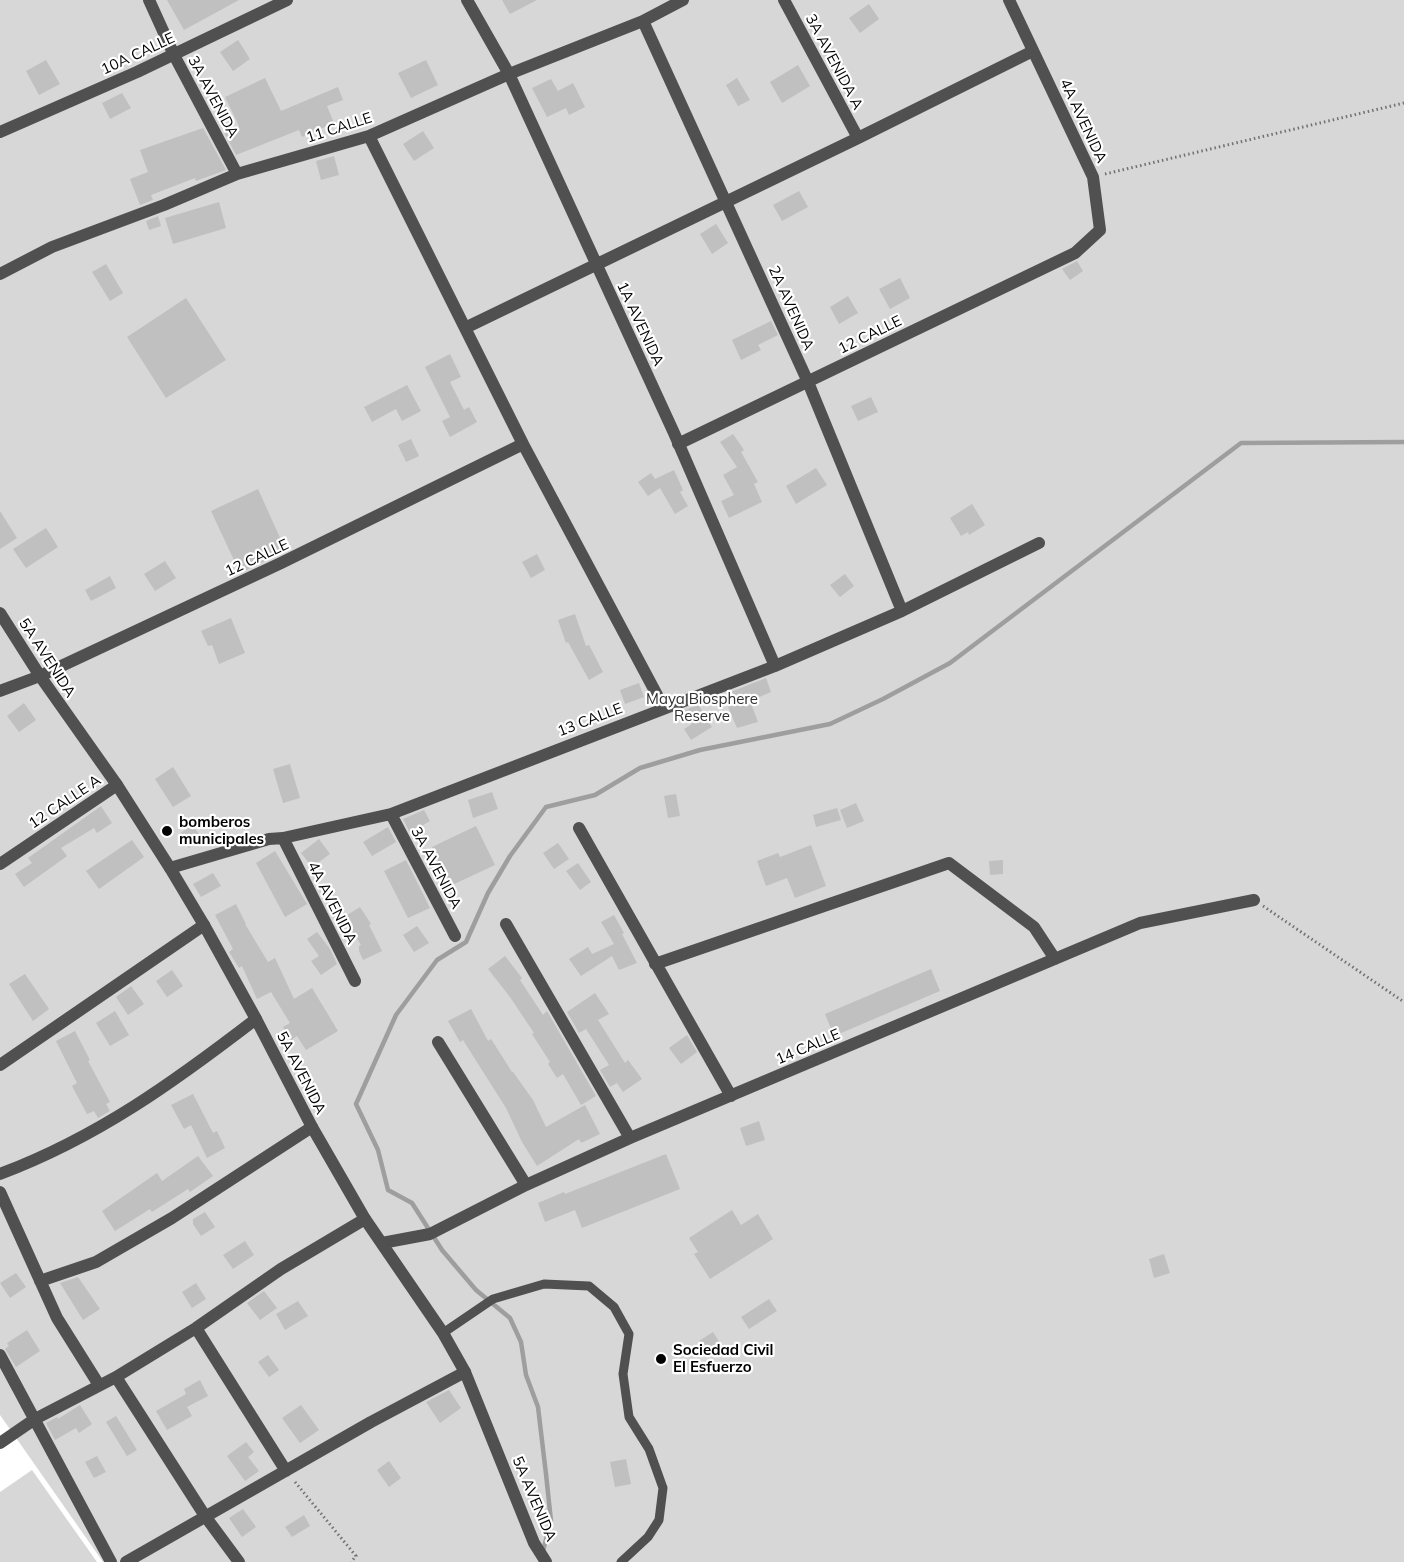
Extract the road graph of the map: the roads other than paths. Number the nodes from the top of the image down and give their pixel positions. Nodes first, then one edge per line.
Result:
1 (149, 0) edge
2 (288, 0) edge
3 (466, 0) edge
4 (682, 0) edge
5 (784, 0) edge
6 (1009, 0) edge
7 (644, 21) junction
8 (1033, 51) junction
9 (174, 54) junction
10 (509, 74) junction
11 (0, 132) edge
12 (369, 136) junction
13 (858, 138) junction
14 (237, 174) junction
15 (727, 201) junction
16 (1075, 253) joint
17 (596, 264) junction
18 (0, 274) edge
19 (465, 328) junction
20 (808, 382) junction
21 (523, 444) junction
22 (678, 444) junction
23 (1039, 543) dead end
24 (902, 611) junction
25 (0, 613) edge
26 (775, 666) junction
27 (40, 676) junction
28 (0, 691) edge
29 (664, 708) junction
30 (117, 785) junction
31 (391, 814) junction
32 (579, 828) dead end
33 (283, 838) junction
34 (0, 864) edge
35 (170, 868) junction
36 (1254, 900) road end
37 (506, 924) dead end
38 (204, 925) junction
39 (455, 936) dead end
40 (1055, 959) junction
41 (655, 963) junction
42 (355, 981) dead end
43 (256, 1019) junction
44 (438, 1041) dead end
45 (0, 1065) edge
46 (730, 1096) junction
47 (312, 1127) junction
48 (630, 1138) junction
49 (0, 1174) edge
50 (526, 1185) junction
51 (0, 1192) edge
52 (365, 1219) junction
53 (382, 1243) junction
54 (40, 1281) junction
55 (196, 1328) junction
56 (444, 1333) junction
57 (0, 1355) edge
58 (465, 1372) junction
59 (116, 1377) junction
60 (99, 1385) junction
61 (35, 1419) junction
62 (0, 1443) edge
63 (286, 1471) junction
64 (205, 1516) junction
65 (111, 1562) edge
66 (126, 1562) edge
67 (239, 1562) edge
68 (546, 1562) edge
69 (621, 1562) edge

1 - 9 street, 3A AVENIDA
2 - 9 street, 10A CALLE
3 - 10 street, 1A AVENIDA
4 - 7 street, 11 CALLE
5 - 13 street, 3A AVENIDA A
6 - 8 street, 4A AVENIDA
7 - 10 street, 11 CALLE
7 - 15 street, 2A AVENIDA
8 - 13 street
8 - 16 street, 4A AVENIDA
9 - 11 street, 10A CALLE
9 - 14 street, 3A AVENIDA
10 - 12 street, 11 CALLE
10 - 17 street, 1A AVENIDA
12 - 14 street, 11 CALLE
12 - 19 street
13 - 15 street
14 - 18 street, 11 CALLE
15 - 17 street
15 - 20 street, 2A AVENIDA
16 - 20 street, 12 CALLE
17 - 19 street
17 - 22 street, 1A AVENIDA
19 - 21 street
20 - 22 street, 12 CALLE
20 - 24 street, 2A AVENIDA
21 - 27 street, 12 CALLE
21 - 29 street
22 - 26 street, 1A AVENIDA
23 - 24 street, 13 CALLE
24 - 26 street, 13 CALLE
25 - 27 street, 5A AVENIDA
26 - 29 street, 13 CALLE
27 - 28 street, 12 CALLE
27 - 30 street, 5A AVENIDA
29 - 31 street, 13 CALLE
30 - 34 street, 12 CALLE A
30 - 35 street, 5A AVENIDA
31 - 33 street, 13 CALLE
31 - 39 street, 3A AVENIDA
32 - 41 street
33 - 35 street, 13 CALLE
33 - 42 street, 4A AVENIDA
35 - 38 street, 5A AVENIDA
36 - 40 street, 14 CALLE
37 - 48 street
38 - 43 street, 5A AVENIDA
38 - 45 street
40 - 41 street
40 - 46 street, 14 CALLE
41 - 46 street
43 - 47 street, 5A AVENIDA
43 - 49 street
44 - 50 street
46 - 48 street, 14 CALLE
47 - 52 street, 5A AVENIDA
47 - 54 street
48 - 50 street, 14 CALLE
50 - 53 street, 14 CALLE
51 - 54 street
52 - 53 street, 5A AVENIDA
52 - 55 street
53 - 56 street, 5A AVENIDA
54 - 60 street
55 - 59 street
55 - 63 street
56 - 58 street, 5A AVENIDA
56 - 69 lane
57 - 61 street
58 - 63 street
58 - 68 street, 5A AVENIDA
59 - 60 street
59 - 64 street
60 - 61 street
61 - 62 street
61 - 65 street
63 - 64 street
64 - 66 street
64 - 67 street

